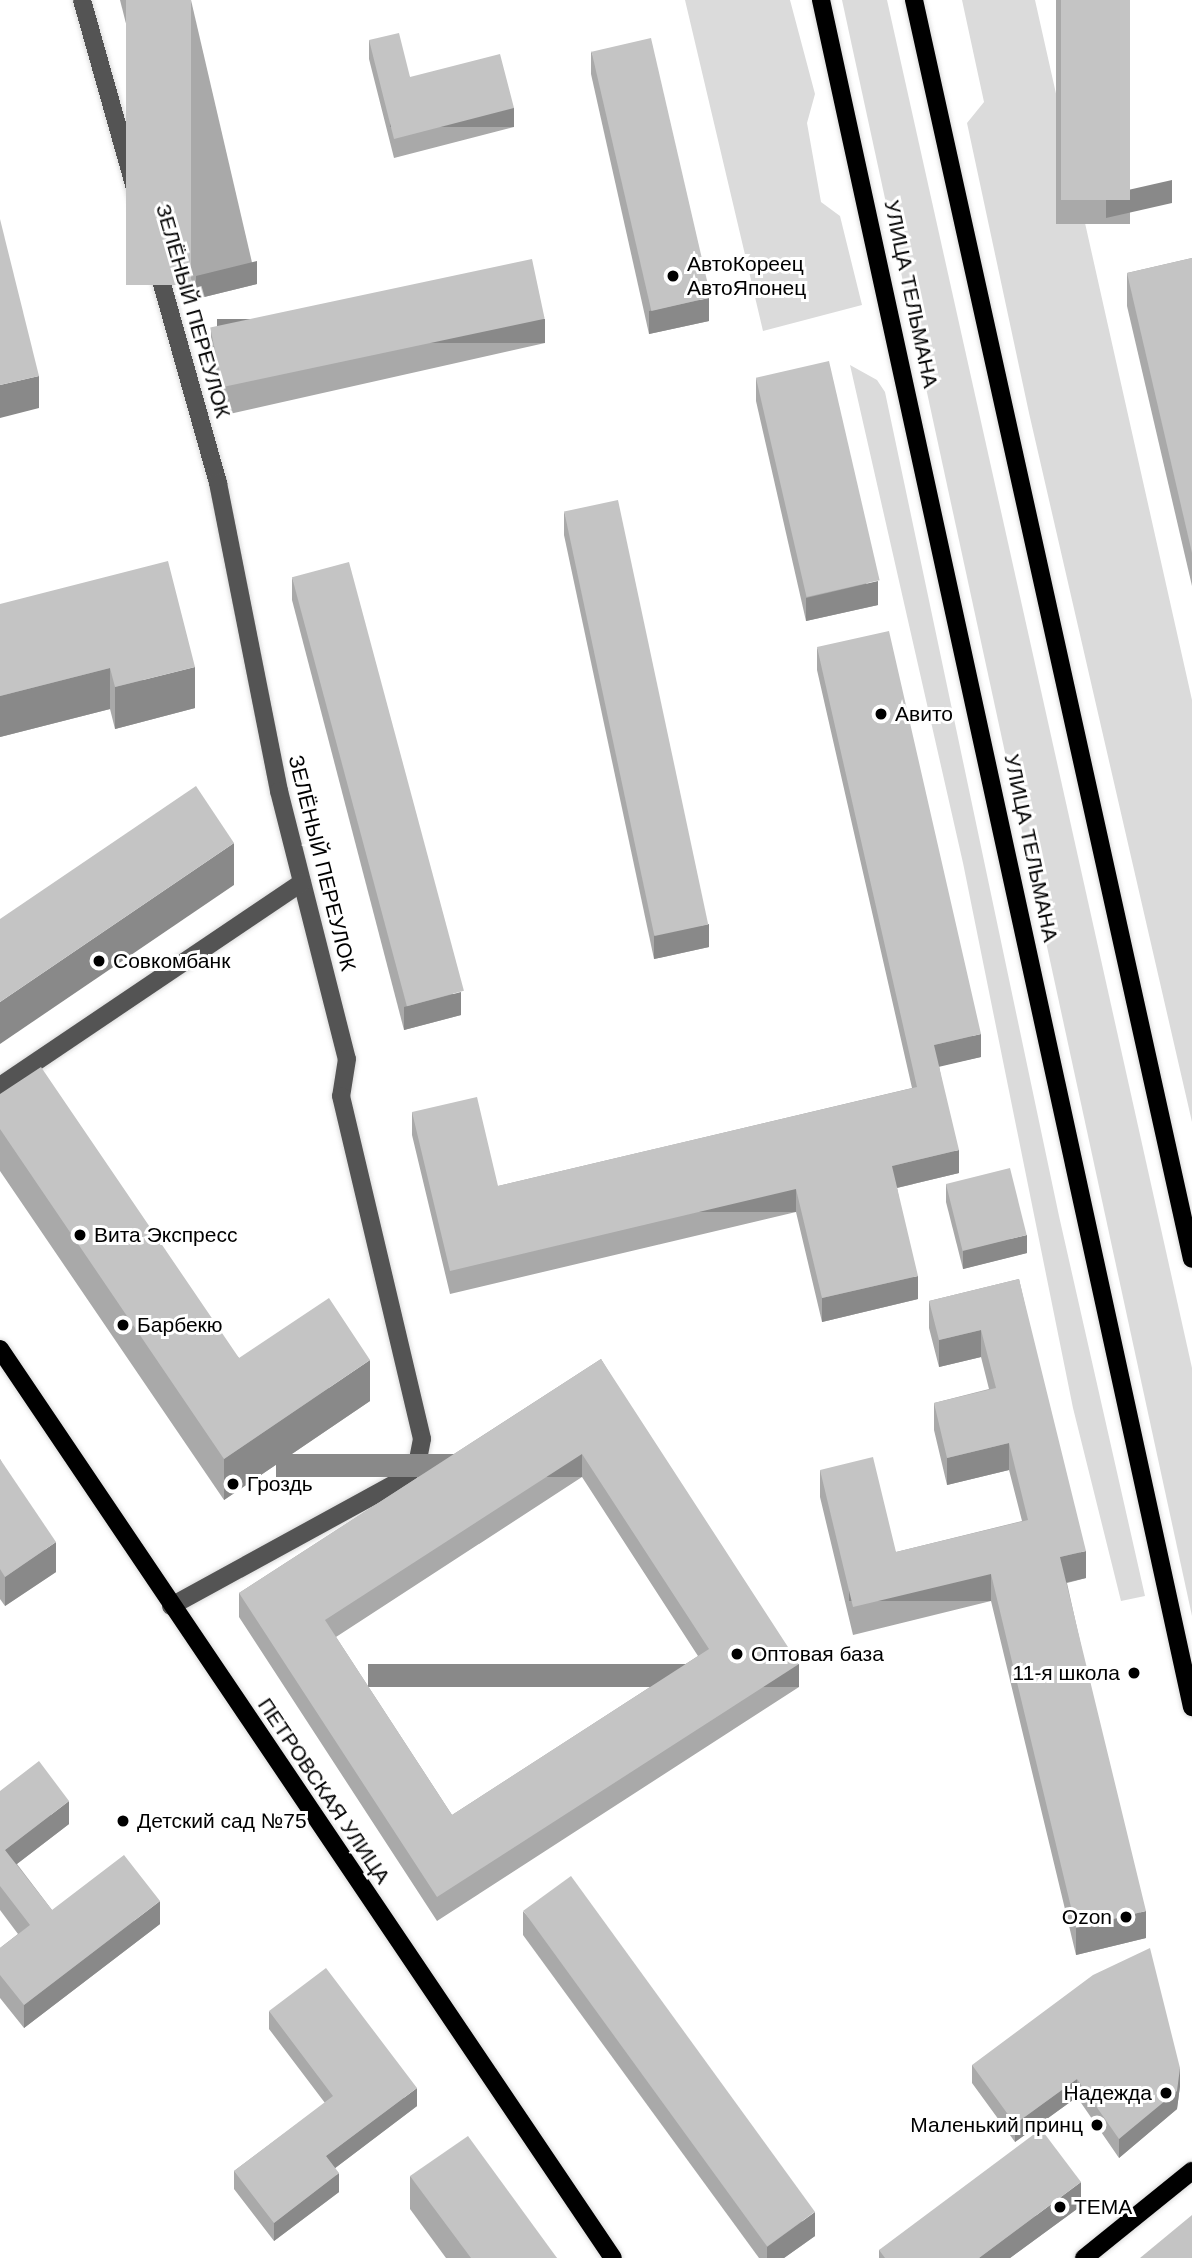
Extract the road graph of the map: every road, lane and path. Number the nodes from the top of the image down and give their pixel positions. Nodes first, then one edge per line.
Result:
1 (82, 0) edge
2 (821, 0) edge
3 (914, 0) edge
4 (302, 882) junction
5 (0, 1086) edge
6 (1192, 1259) edge
7 (0, 1349) edge
8 (171, 1606) junction
9 (1192, 1707) edge
10 (1192, 2171) edge
11 (612, 2258) edge
12 (1084, 2258) edge

1 - 4 street, ЗЕЛЁНЫЙ ПЕРЕУЛОК
2 - 9 main road, УЛИЦА ТЕЛЬМАНА
3 - 6 main road
4 - 5 street
4 - 8 street, ЗЕЛЁНЫЙ ПЕРЕУЛОК
7 - 8 main road, ПЕТРОВСКАЯ УЛИЦА
8 - 11 main road, ПЕТРОВСКАЯ УЛИЦА
10 - 12 main road

